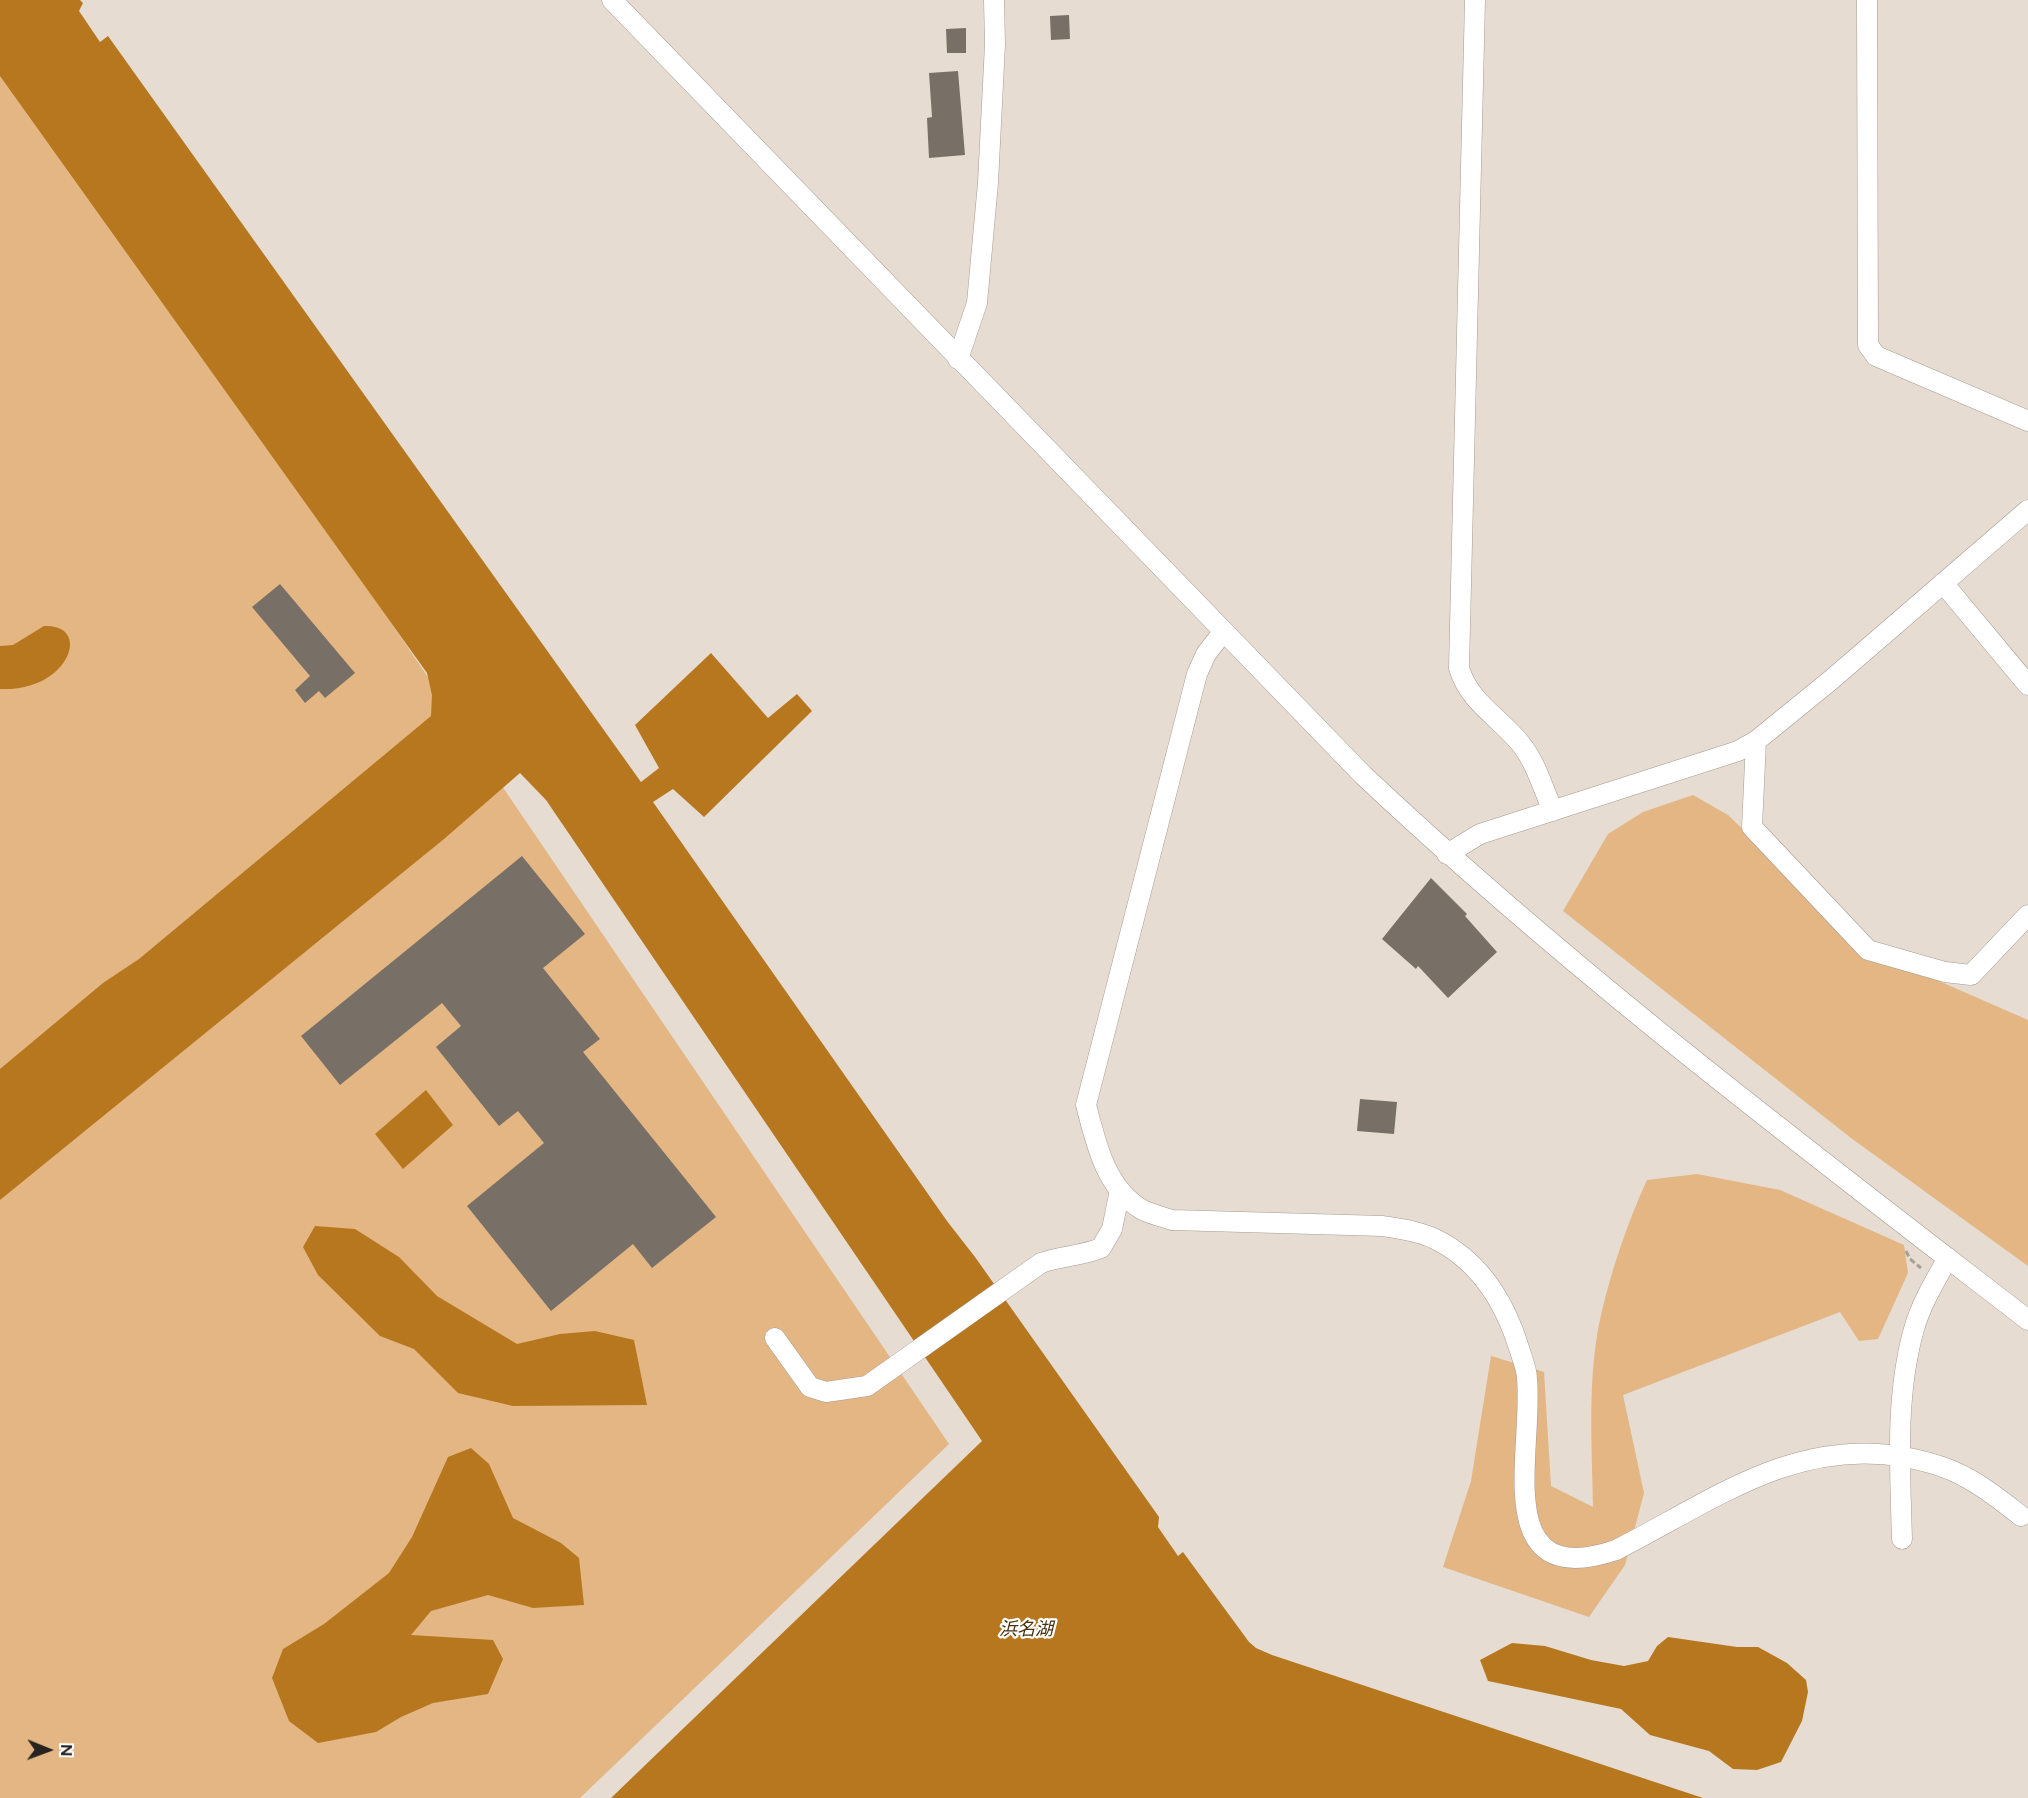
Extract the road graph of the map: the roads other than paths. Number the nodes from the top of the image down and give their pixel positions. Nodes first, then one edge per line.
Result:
1 (612, 0) edge
2 (994, 0) edge
3 (1475, 0) edge
4 (1867, 0) edge
5 (958, 359) junction
6 (2028, 421) edge
7 (2028, 510) edge
8 (1943, 584) junction
9 (1224, 632) junction
10 (2028, 685) edge
11 (1756, 741) junction
12 (1553, 811) junction
13 (1447, 854) junction
14 (2028, 915) edge
15 (1120, 1190) junction
16 (1948, 1258) junction
17 (2028, 1320) edge
18 (775, 1338) dead end
19 (1900, 1456) junction
20 (2021, 1516) dead end
21 (1902, 1539) dead end

1 - 5 street
2 - 5 street
3 - 12 street
4 - 6 street
5 - 9 street
7 - 8 street
8 - 10 street
8 - 11 street
9 - 13 street
9 - 15 street
11 - 12 street
11 - 14 street
12 - 13 street
13 - 16 street
15 - 18 street
15 - 19 street
16 - 17 street
16 - 19 street
19 - 20 street
19 - 21 street

